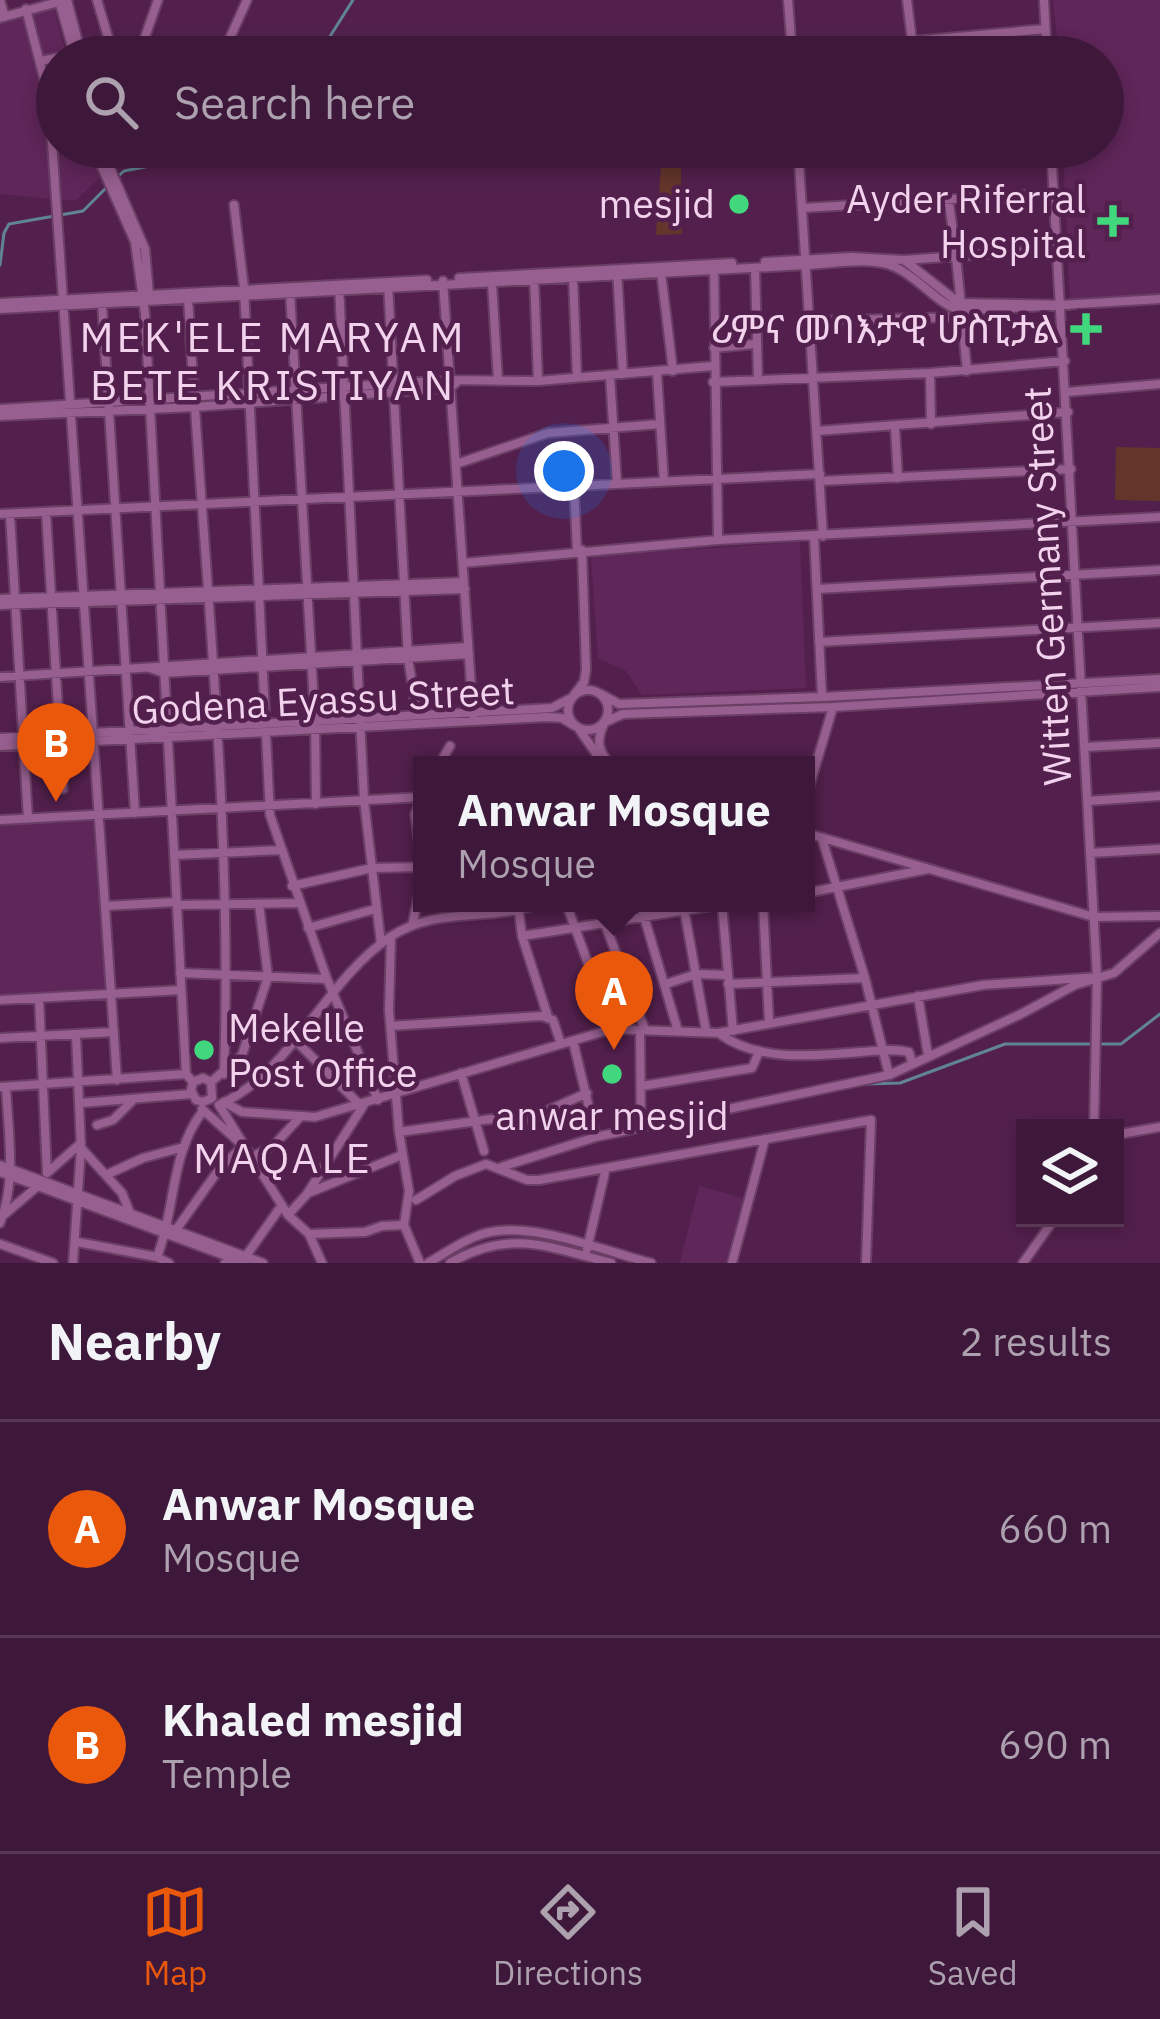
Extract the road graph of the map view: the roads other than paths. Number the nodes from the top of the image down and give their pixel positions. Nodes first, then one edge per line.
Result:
1 (0, 0) edge
2 (98, 0) edge
3 (158, 0) edge
4 (247, 0) edge
5 (788, 0) edge
6 (907, 0) edge
7 (1044, 0) edge
8 (63, 1) edge
9 (26, 9) junction
10 (3, 17) edge
11 (1046, 28) junction
12 (73, 36) edge
13 (108, 36) edge
14 (145, 36) edge
15 (231, 36) edge
16 (791, 36) edge
17 (912, 36) edge
18 (949, 36) edge
19 (1046, 36) edge
20 (36, 46) edge
21 (56, 168) edge
22 (105, 168) edge
23 (800, 168) edge
24 (1053, 168) edge
25 (1054, 193) junction
26 (948, 199) junction
27 (234, 205) dead end
28 (802, 208) junction
29 (1058, 249) junction
30 (958, 256) junction
31 (904, 260) junction
32 (806, 262) junction
33 (887, 263) junction
34 (755, 265) junction
35 (714, 267) junction
36 (617, 272) junction
37 (661, 272) junction
38 (535, 276) junction
39 (573, 277) junction
40 (443, 281) junction
41 (492, 282) junction
42 (388, 285) junction
43 (339, 287) junction
44 (245, 291) junction
45 (290, 292) junction
46 (188, 294) junction
47 (145, 296) junction
48 (1160, 298) edge
49 (64, 302) junction
50 (102, 302) junction
51 (1064, 305) junction
52 (0, 306) edge
53 (960, 310) junction
54 (809, 320) junction
55 (755, 344) junction
56 (714, 348) junction
57 (1065, 361) junction
58 (713, 366) junction
59 (673, 370) junction
60 (967, 371) junction
61 (656, 373) junction
62 (623, 374) junction
63 (929, 374) junction
64 (610, 376) junction
65 (578, 378) junction
66 (813, 378) junction
67 (758, 380) junction
68 (498, 381) junction
69 (538, 381) junction
70 (713, 382) junction
71 (452, 384) junction
72 (1160, 384) edge
73 (393, 388) junction
74 (344, 391) junction
75 (1067, 392) junction
76 (296, 394) junction
77 (250, 397) junction
78 (193, 402) junction
79 (150, 403) junction
80 (109, 406) junction
81 (71, 408) junction
82 (1068, 412) junction
83 (0, 413) edge
84 (660, 424) junction
85 (931, 424) junction
86 (895, 428) junction
87 (614, 429) junction
88 (817, 431) junction
89 (456, 464) junction
90 (1071, 469) junction
91 (820, 478) junction
92 (898, 478) junction
93 (717, 479) junction
94 (664, 482) junction
95 (617, 484) junction
96 (574, 485) junction
97 (458, 491) junction
98 (399, 494) junction
99 (350, 497) junction
100 (302, 500) junction
101 (255, 502) junction
102 (202, 505) junction
103 (156, 507) junction
104 (115, 509) junction
105 (78, 511) junction
106 (46, 512) junction
107 (5, 514) edge
108 (1160, 518) edge
109 (1073, 521) junction
110 (819, 536) junction
111 (718, 541) junction
112 (579, 550) junction
113 (463, 562) junction
114 (1160, 570) edge
115 (1077, 575) junction
116 (465, 585) junction
117 (404, 587) junction
118 (354, 589) junction
119 (817, 589) junction
120 (307, 591) junction
121 (259, 593) junction
122 (209, 595) junction
123 (160, 597) junction
124 (121, 598) junction
125 (84, 599) junction
126 (51, 600) junction
127 (0, 602) edge
128 (15, 602) junction
129 (1160, 623) edge
130 (1080, 628) junction
131 (819, 642) junction
132 (469, 651) junction
133 (408, 654) junction
134 (358, 657) junction
135 (311, 660) junction
136 (263, 663) junction
137 (214, 666) junction
138 (126, 669) junction
139 (164, 669) junction
140 (586, 670) junction
141 (89, 671) junction
142 (56, 674) junction
143 (20, 676) junction
144 (0, 677) edge
145 (1160, 683) edge
146 (1082, 687) junction
147 (599, 693) junction
148 (948, 695) junction
149 (572, 697) junction
150 (822, 698) junction
151 (728, 705) junction
152 (833, 707) junction
153 (417, 715) junction
154 (473, 717) junction
155 (605, 722) junction
156 (361, 724) junction
157 (315, 726) junction
158 (576, 727) junction
159 (266, 729) junction
160 (219, 732) junction
161 (168, 735) junction
162 (130, 737) junction
163 (94, 738) junction
164 (60, 739) junction
165 (23, 741) junction
166 (0, 742) edge
167 (1160, 743) edge
168 (450, 746) dead end
169 (1085, 747) junction
170 (445, 756) edge
171 (601, 756) edge
172 (604, 756) edge
173 (815, 768) edge
174 (63, 789) dead end
175 (1160, 796) edge
176 (413, 797) edge
177 (364, 800) junction
178 (1088, 801) junction
179 (316, 804) junction
180 (270, 807) junction
181 (224, 809) junction
182 (172, 811) junction
183 (135, 813) junction
184 (99, 815) junction
185 (28, 819) junction
186 (0, 820) edge
187 (815, 836) edge
188 (821, 838) junction
189 (1160, 849) edge
190 (281, 850) junction
191 (225, 853) junction
192 (1090, 854) junction
193 (174, 855) junction
194 (413, 866) edge
195 (372, 868) junction
196 (928, 869) junction
197 (292, 886) junction
198 (837, 890) junction
199 (815, 892) edge
200 (226, 902) junction
201 (299, 903) junction
202 (177, 904) junction
203 (259, 904) junction
204 (106, 906) junction
205 (375, 909) junction
206 (415, 912) edge
207 (502, 912) edge
208 (519, 912) edge
209 (569, 912) edge
210 (601, 912) edge
211 (643, 912) edge
212 (664, 912) edge
213 (685, 912) edge
214 (725, 912) edge
215 (763, 912) edge
216 (1160, 916) edge
217 (644, 917) junction
218 (1094, 917) junction
219 (605, 922) junction
220 (412, 923) junction
221 (573, 927) junction
222 (308, 928) junction
223 (1160, 934) edge
224 (522, 936) junction
225 (391, 937) junction
226 (381, 944) junction
227 (180, 973) junction
228 (227, 974) junction
229 (696, 974) junction
230 (268, 976) junction
231 (1097, 977) junction
232 (866, 978) junction
233 (327, 979) junction
234 (728, 980) junction
235 (767, 982) junction
236 (666, 984) junction
237 (181, 990) junction
238 (332, 992) junction
239 (111, 994) junction
240 (918, 996) junction
241 (38, 998) junction
242 (634, 999) junction
243 (0, 1000) edge
244 (872, 1005) junction
245 (606, 1009) junction
246 (548, 1017) junction
247 (769, 1021) junction
248 (391, 1026) junction
249 (612, 1029) junction
250 (642, 1030) junction
251 (114, 1031) junction
252 (678, 1031) junction
253 (733, 1031) junction
254 (706, 1032) junction
255 (718, 1033) junction
256 (76, 1035) junction
257 (40, 1036) junction
258 (0, 1039) edge
259 (294, 1039) junction
260 (573, 1041) junction
261 (561, 1044) junction
262 (885, 1050) junction
263 (759, 1051) junction
264 (928, 1055) junction
265 (912, 1062) junction
266 (461, 1073) junction
267 (224, 1074) junction
268 (889, 1075) junction
269 (190, 1078) junction
270 (117, 1080) junction
271 (79, 1082) junction
272 (211, 1082) junction
273 (43, 1084) junction
274 (642, 1086) junction
275 (3, 1087) edge
276 (587, 1093) junction
277 (191, 1094) junction
278 (214, 1094) junction
279 (398, 1095) junction
280 (133, 1100) junction
281 (378, 1100) junction
282 (81, 1103) junction
283 (222, 1103) junction
284 (362, 1104) junction
285 (201, 1106) junction
286 (300, 1117) junction
287 (1094, 1119) edge
288 (474, 1124) junction
289 (97, 1125) dead end
290 (1160, 1127) edge
291 (641, 1128) junction
292 (399, 1132) junction
293 (1124, 1133) edge
294 (596, 1137) junction
295 (765, 1139) junction
296 (81, 1145) junction
297 (242, 1145) junction
298 (184, 1147) junction
299 (484, 1151) dead end
300 (402, 1155) junction
301 (251, 1158) junction
302 (501, 1167) junction
303 (606, 1168) junction
304 (5, 1170) edge
305 (108, 1174) junction
306 (42, 1180) junction
307 (307, 1194) junction
308 (79, 1198) junction
309 (416, 1200) dead end
310 (282, 1205) junction
311 (131, 1214) junction
312 (288, 1215) junction
313 (2, 1219) edge
314 (404, 1225) junction
315 (1049, 1227) edge
316 (171, 1232) junction
317 (309, 1234) junction
318 (77, 1242) junction
319 (0, 1244) edge
320 (587, 1252) junction
321 (157, 1257) junction
322 (245, 1260) edge
323 (323, 1260) edge
324 (229, 1261) edge
325 (53, 1263) edge
326 (74, 1263) edge
327 (169, 1263) edge
328 (263, 1263) edge
329 (424, 1263) edge
330 (450, 1263) edge
331 (611, 1263) edge
332 (651, 1263) edge
333 (732, 1263) edge
334 (866, 1263) edge
335 (1023, 1263) edge

1 - 10 street
2 - 13 street
3 - 14 street
4 - 15 street
5 - 16 street
6 - 17 street
7 - 11 street
8 - 9 street
8 - 12 street
9 - 10 street
9 - 20 street
11 - 18 street
11 - 19 street
21 - 49 street
22 - 47 street
23 - 28 street
24 - 25 street, Witten Germany Street
25 - 26 street
25 - 29 street, Witten Germany Street
26 - 28 street
26 - 30 street
27 - 44 street
28 - 32 street
29 - 30 street
29 - 51 street, Witten Germany Street
30 - 31 street
30 - 53 street
31 - 32 street
31 - 33 street
31 - 53 street
32 - 33 street
32 - 34 street
32 - 54 street
33 - 53 street
34 - 35 street
34 - 55 street
35 - 36 street
35 - 37 street
35 - 56 street
36 - 37 street
36 - 38 street
36 - 39 street
36 - 62 street
37 - 59 street
38 - 39 street
38 - 40 street
38 - 41 street
38 - 69 street
39 - 65 street
40 - 41 street
40 - 42 street
40 - 71 street
41 - 68 street
42 - 43 street
42 - 73 street
43 - 44 street
43 - 45 street
43 - 74 street
44 - 45 street
44 - 46 street
44 - 77 street
45 - 76 street
46 - 47 street
46 - 78 street
47 - 49 street
47 - 50 street
47 - 79 street
48 - 51 street
49 - 50 street
49 - 52 street
49 - 81 street
50 - 80 street
51 - 53 street
51 - 57 street, Witten Germany Street
53 - 54 street
53 - 60 street
54 - 66 street
55 - 56 street
55 - 67 street
56 - 58 street
57 - 60 street
57 - 75 street, Witten Germany Street
58 - 59 street
58 - 70 street
59 - 61 street
60 - 63 street
61 - 62 street
61 - 84 street
62 - 64 street
63 - 66 street
63 - 85 street
64 - 65 street
64 - 87 street
65 - 69 street
66 - 67 street
66 - 88 street
67 - 70 street
68 - 69 street
68 - 71 street
70 - 93 street
71 - 73 street
71 - 89 street
72 - 75 street
73 - 74 street
73 - 98 street
74 - 76 street
74 - 99 street
75 - 82 street, Witten Germany Street
76 - 77 street
76 - 100 street
77 - 78 street
77 - 101 street
78 - 79 street
78 - 102 street
79 - 80 street
79 - 103 street
80 - 81 street
80 - 104 street
81 - 83 street
81 - 105 street
82 - 85 street
82 - 90 street, Witten Germany Street
84 - 87 street
84 - 94 street
85 - 86 street
86 - 88 street
86 - 92 street
87 - 89 street
87 - 95 street
88 - 91 street
89 - 97 street
90 - 92 street
90 - 109 street, Witten Germany Street
91 - 92 street
91 - 93 street
91 - 110 street
93 - 94 street
93 - 111 street
94 - 95 street
95 - 96 street
96 - 97 street
96 - 112 street
97 - 98 street
97 - 113 street
98 - 99 street
98 - 117 street
99 - 100 street
99 - 118 street
100 - 101 street
100 - 120 street
101 - 102 street
101 - 121 street
102 - 103 street
102 - 122 street
103 - 104 street
103 - 123 street
104 - 105 street
104 - 124 street
105 - 106 street
105 - 125 street
106 - 107 street
106 - 126 street
107 - 128 street
108 - 109 street
109 - 110 street
109 - 115 street, Witten Germany Street
110 - 111 street
110 - 119 street
111 - 112 street
112 - 113 street
112 - 140 street
113 - 116 street
114 - 115 street
115 - 119 street
115 - 130 street, Witten Germany Street
116 - 117 street
116 - 132 street
117 - 118 street
117 - 133 street
118 - 120 street
118 - 134 street
119 - 131 street
120 - 121 street
120 - 135 street
121 - 122 street
121 - 136 street
122 - 123 street
122 - 137 street
123 - 124 street
123 - 139 street
124 - 125 street
124 - 138 street
125 - 126 street
125 - 141 street
126 - 128 street
126 - 142 street
127 - 128 street
128 - 143 street
129 - 130 street
130 - 131 street
130 - 146 street, Witten Germany Street
131 - 150 street
132 - 133 street
132 - 154 street
133 - 134 street
133 - 153 street
134 - 135 street
134 - 156 street
135 - 136 street
135 - 157 street
136 - 137 street
136 - 159 street
137 - 139 street
137 - 160 street
138 - 139 street
138 - 141 street
138 - 162 street
139 - 161 street
140 - 147 street
140 - 149 street
141 - 142 street
141 - 163 street
142 - 143 street
142 - 164 street
143 - 144 street
143 - 165 street
145 - 146 street
146 - 148 street
146 - 169 street, Witten Germany Street
147 - 149 street
147 - 151 street
147 - 155 street
148 - 150 street
148 - 152 street
149 - 154 street, Godena Eyassu Street
149 - 158 street
150 - 151 street
151 - 152 street
151 - 155 street
152 - 173 street
153 - 154 street, Godena Eyassu Street
153 - 156 street, Godena Eyassu Street
154 - 156 street, Godena Eyassu Street
154 - 158 street, Godena Eyassu Street
155 - 158 street
155 - 172 street
156 - 157 street, Godena Eyassu Street
156 - 177 street
157 - 159 street, Godena Eyassu Street
157 - 179 street
158 - 171 street
159 - 160 street, Godena Eyassu Street
159 - 180 street
160 - 161 street, Godena Eyassu Street
160 - 181 street
161 - 162 street, Godena Eyassu Street
161 - 182 street
162 - 163 street, Godena Eyassu Street
162 - 183 street
163 - 164 street, Godena Eyassu Street
163 - 184 street
164 - 165 street, Godena Eyassu Street
164 - 174 street
165 - 166 street, Godena Eyassu Street
165 - 185 street
167 - 169 street
168 - 170 street
169 - 178 street, Witten Germany Street
175 - 178 street
176 - 177 street
177 - 179 street
177 - 195 street
178 - 192 street, Witten Germany Street
179 - 180 street
180 - 181 street
180 - 190 street
181 - 182 street
181 - 191 street
182 - 183 street
182 - 193 street
183 - 184 street
184 - 185 street
184 - 204 street
185 - 186 street
187 - 188 street
188 - 196 street
188 - 198 street
189 - 192 street
190 - 191 street
190 - 197 street
191 - 193 street
191 - 200 street
192 - 218 street, Witten Germany Street
193 - 202 street
194 - 195 street
195 - 197 street
195 - 205 street
196 - 198 street
196 - 218 street
197 - 201 street
198 - 199 street
198 - 232 street
200 - 202 street
200 - 203 street
200 - 228 street
201 - 203 street
201 - 222 street
202 - 204 street
202 - 227 street
203 - 230 street
204 - 239 street
205 - 222 street
205 - 226 street
206 - 220 street
207 - 220 street
208 - 224 street
209 - 221 street
210 - 219 street
211 - 217 street
212 - 217 street
213 - 229 street
214 - 234 street
215 - 235 street
216 - 218 street
217 - 219 street
217 - 236 street
218 - 231 street, Witten Germany Street
219 - 221 street
219 - 242 street
220 - 225 street
221 - 224 street
221 - 245 street
222 - 233 street
223 - 231 street
224 - 246 street
225 - 226 street
225 - 248 street
226 - 238 street
227 - 228 street
227 - 237 street
228 - 230 street
228 - 267 street
229 - 234 street
229 - 236 street
229 - 254 street
230 - 233 street
230 - 267 street
231 - 240 street
231 - 264 street
231 - 287 street, Witten Germany Street
232 - 235 street
232 - 244 street
233 - 238 street
234 - 235 street
234 - 253 street
235 - 247 street
236 - 252 street
237 - 239 street
237 - 269 street
238 - 259 street
238 - 281 street
239 - 241 street
239 - 251 street
240 - 244 street
240 - 264 street
241 - 243 street
241 - 257 street
242 - 245 street
242 - 250 street
244 - 247 street
244 - 262 street
245 - 249 street
246 - 248 street
246 - 261 street
247 - 253 street
248 - 279 street
249 - 250 street
249 - 260 street
250 - 252 street
250 - 274 street
251 - 256 street
251 - 270 street
252 - 254 street
253 - 255 street
254 - 255 street
255 - 263 street
256 - 257 street
256 - 271 street
257 - 258 street
257 - 273 street
259 - 283 street
259 - 284 street
260 - 261 street
260 - 276 street
261 - 266 street
262 - 263 street
262 - 265 street
262 - 268 street
263 - 274 street
264 - 265 street
265 - 268 street
266 - 279 street
266 - 288 street
267 - 272 street
268 - 291 street
269 - 270 street
269 - 272 street
269 - 277 street
270 - 271 street
271 - 273 street
271 - 282 street
272 - 278 street
273 - 275 street
273 - 306 street
274 - 291 street
275 - 304 street
276 - 288 street
276 - 294 street
277 - 280 street
277 - 285 street
278 - 283 street
278 - 285 street
279 - 281 street
279 - 292 street
280 - 282 street
280 - 289 street
281 - 284 street
282 - 296 street
283 - 286 street
283 - 297 street
284 - 286 street
284 - 307 street
285 - 297 street
285 - 298 street
286 - 301 street
288 - 292 street
288 - 299 street
290 - 293 street
291 - 294 street
292 - 300 street
294 - 302 street
295 - 303 street
295 - 333 street
295 - 334 street
296 - 305 street
296 - 306 street
296 - 308 street
297 - 301 street
297 - 316 street
298 - 305 street
298 - 316 street
300 - 307 street
300 - 314 street
301 - 310 street
302 - 303 street
302 - 309 street
303 - 320 street
304 - 306 street
304 - 313 street
305 - 311 street
306 - 308 street
306 - 313 street
307 - 312 street
308 - 311 street
308 - 316 street
308 - 318 street
310 - 312 street
310 - 322 street
311 - 316 street
312 - 317 street
314 - 317 street
314 - 329 street
315 - 335 street
316 - 321 street
316 - 322 street
316 - 324 street
317 - 323 street
318 - 321 street
318 - 326 street
319 - 325 street
320 - 329 street
320 - 330 street
320 - 331 street
320 - 332 street
321 - 327 street
322 - 324 street
322 - 328 street

